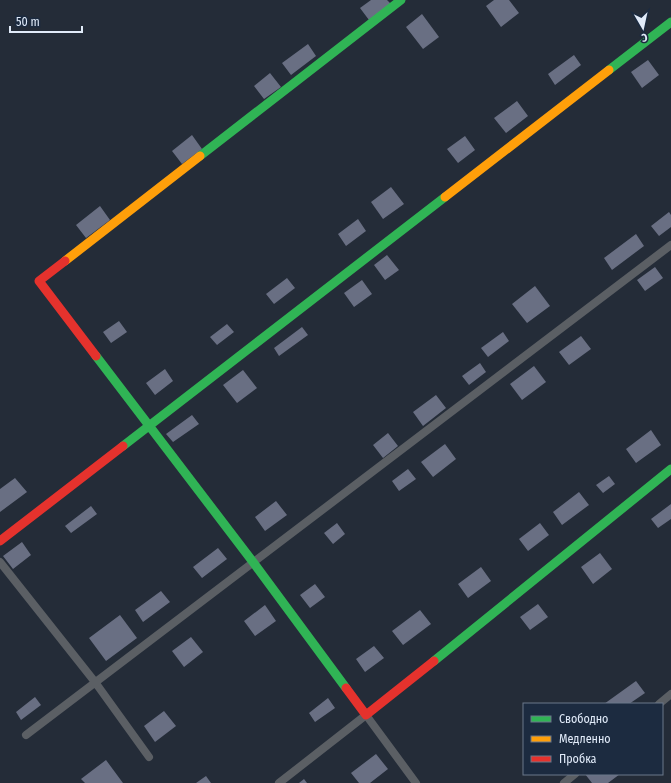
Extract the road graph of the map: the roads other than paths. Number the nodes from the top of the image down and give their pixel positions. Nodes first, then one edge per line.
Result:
1 (401, 0) edge
2 (671, 22) edge
3 (671, 245) edge
4 (150, 427) junction
5 (671, 469) edge
6 (0, 541) edge
7 (0, 562) edge
8 (253, 562) junction
9 (95, 682) junction
10 (671, 694) edge
11 (660, 703) edge
12 (366, 715) junction
13 (26, 735) dead end
14 (149, 757) dead end
15 (574, 775) edge
16 (279, 783) edge
17 (416, 783) edge
18 (564, 783) edge

1 - 4 street
2 - 4 street
3 - 8 street
4 - 6 street
4 - 8 street
5 - 12 street
7 - 9 street
8 - 9 street
8 - 12 street
9 - 13 street
9 - 14 street
10 - 11 street
12 - 16 street
12 - 17 street
15 - 18 street

